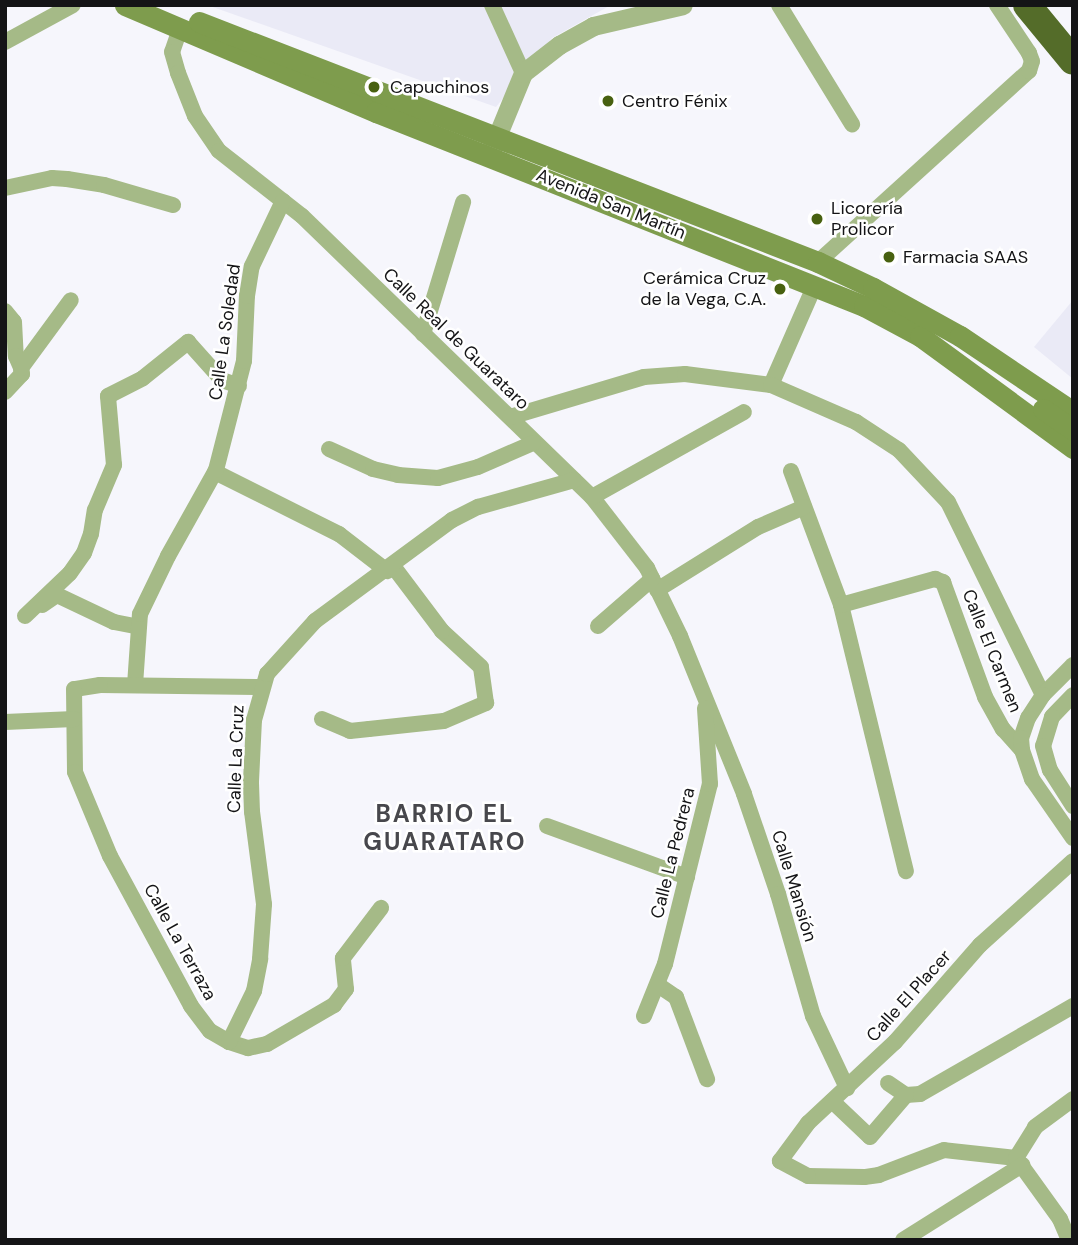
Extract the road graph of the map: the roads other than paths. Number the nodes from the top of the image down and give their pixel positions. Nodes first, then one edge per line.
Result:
1 (73, 5) edge
2 (125, 5) edge
3 (492, 5) edge
4 (683, 5) edge
5 (779, 5) edge
6 (997, 5) edge
7 (1027, 5) edge
8 (150, 8) edge
9 (180, 29) junction
10 (5, 42) edge
11 (1072, 61) edge
12 (523, 73) junction
13 (852, 124) dead end
14 (496, 135) junction
15 (489, 156) junction
16 (5, 188) edge
17 (283, 201) junction
18 (463, 202) dead end
19 (173, 205) dead end
20 (818, 262) junction
21 (815, 285) junction
22 (71, 300) dead end
23 (909, 307) junction
24 (5, 311) edge
25 (423, 334) junction
26 (920, 336) junction
27 (21, 368) junction
28 (989, 369) junction
29 (239, 386) junction
30 (771, 386) junction
31 (5, 391) edge
32 (744, 412) dead end
33 (1073, 412) edge
34 (510, 417) junction
35 (1073, 430) edge
36 (533, 443) junction
37 (1073, 448) edge
38 (329, 449) dead end
39 (791, 471) dead end
40 (215, 472) junction
41 (573, 480) junction
42 (592, 497) junction
43 (804, 507) junction
44 (390, 568) junction
45 (655, 584) junction
46 (841, 605) junction
47 (598, 626) dead end
48 (139, 627) junction
49 (1073, 665) edge
50 (135, 685) junction
51 (261, 687) junction
52 (705, 695) junction
53 (1044, 695) junction
54 (1073, 695) edge
55 (74, 719) junction
56 (322, 719) dead end
57 (5, 722) edge
58 (1022, 750) junction
59 (1073, 806) edge
60 (547, 826) dead end
61 (1073, 838) edge
62 (1073, 861) edge
63 (906, 871) dead end
64 (687, 877) junction
65 (381, 908) dead end
66 (658, 985) junction
67 (1073, 1006) edge
68 (644, 1016) dead end
69 (229, 1042) junction
70 (708, 1079) dead end
71 (888, 1083) dead end
72 (847, 1088) junction
73 (906, 1095) junction
74 (1073, 1099) edge
75 (832, 1101) junction
76 (1019, 1161) junction
77 (903, 1240) edge
78 (1069, 1240) edge

1 - 10 street
2 - 8 main road, Avenida San Martín
3 - 12 street
4 - 12 street
5 - 13 street
6 - 20 street
7 - 11 highway
8 - 9 main road, Avenida San Martín
8 - 14 main road, Avenida San Martín
9 - 15 main road, Avenida San Martín
9 - 17 street, Calle Real de Guarataro
12 - 14 street
14 - 15 street
14 - 20 main road, Avenida San Martín
15 - 21 main road, Avenida San Martín
16 - 19 street
17 - 25 street, Calle Real de Guarataro
17 - 29 street, Calle La Soledad
18 - 25 street
20 - 23 main road, Avenida San Martín
21 - 26 main road, Avenida San Martín
21 - 30 street
22 - 27 street
23 - 28 main road
23 - 33 main road, Avenida San Martín
24 - 27 street
25 - 34 street, Calle Real de Guarataro
26 - 28 main road
26 - 37 main road, Avenida San Martín
27 - 31 street
28 - 35 main road
29 - 40 street, Calle La Soledad
29 - 48 street
30 - 34 street
30 - 53 street
32 - 42 street
34 - 36 street, Calle Real de Guarataro
36 - 38 street
36 - 41 street, Calle Real de Guarataro
39 - 43 street
40 - 44 street
40 - 48 street, Calle La Soledad
41 - 42 street, Calle Real de Guarataro
41 - 44 street, Calle La Cruz
42 - 45 street, Calle Real de Guarataro
43 - 45 street
43 - 46 street
44 - 51 street, Calle La Cruz
44 - 56 street
45 - 47 street
45 - 52 street, Calle Real de Guarataro
46 - 58 street, Calle El Carmen
46 - 63 street
48 - 50 street, Calle La Soledad
49 - 53 street
50 - 51 street
50 - 55 street, Calle La Terraza
51 - 69 street, Calle La Cruz
52 - 64 street, Calle La Pedrera
52 - 72 street, Calle Mansión
53 - 58 street
54 - 59 street
55 - 57 street
55 - 69 street, Calle La Terraza
58 - 61 street
60 - 64 street
62 - 72 street, Calle El Placer
64 - 66 street, Calle La Pedrera
65 - 69 street
66 - 68 street, Calle La Pedrera
66 - 70 street
67 - 73 street
71 - 73 street
72 - 75 street, Calle El Placer
73 - 75 street
74 - 76 street
75 - 76 street, Calle El Placer
76 - 77 street
76 - 78 street

